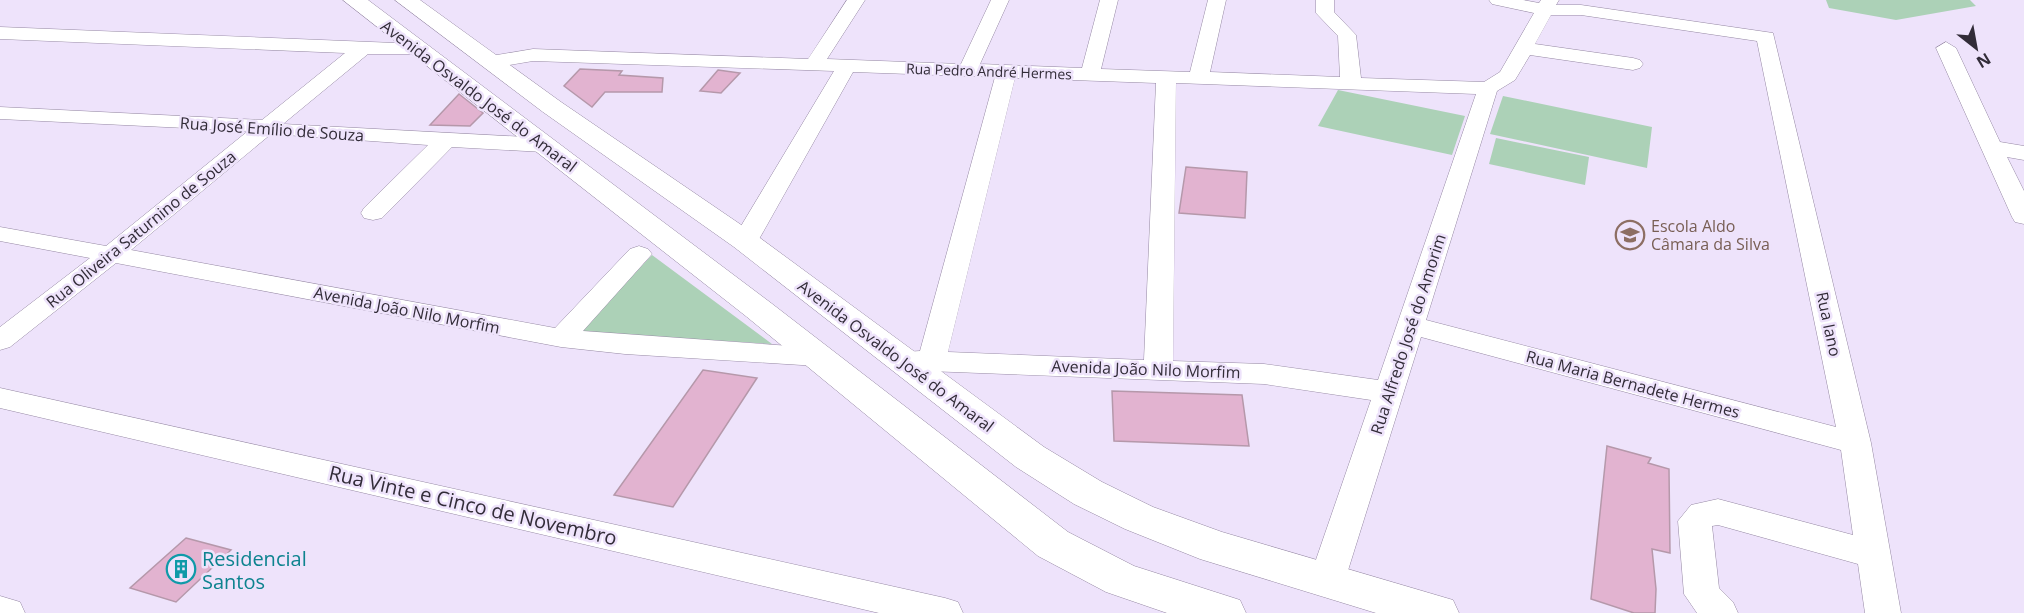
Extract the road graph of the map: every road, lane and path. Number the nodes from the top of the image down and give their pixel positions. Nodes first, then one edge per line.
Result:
1 (354, 0) edge
2 (406, 0) edge
3 (856, 0) edge
4 (1000, 0) edge
5 (1108, 0) edge
6 (1216, 0) edge
7 (1324, 0) edge
8 (1498, 0) edge
9 (1547, 5) edge
10 (0, 33) edge
11 (363, 48) junction
12 (1524, 48) junction
13 (1946, 48) dead end
14 (432, 59) junction
15 (491, 62) junction
16 (814, 64) junction
17 (1633, 64) dead end
18 (847, 66) junction
19 (968, 70) junction
20 (1007, 71) junction
21 (1090, 74) junction
22 (1166, 77) junction
23 (1199, 78) junction
24 (1351, 84) junction
25 (1488, 88) junction
26 (552, 107) junction
27 (0, 113) edge
28 (511, 121) junction
29 (266, 128) junction
30 (446, 140) junction
31 (544, 145) junction
32 (1990, 147) junction
33 (2024, 153) edge
34 (373, 213) dead end
35 (2024, 217) edge
36 (0, 234) edge
37 (745, 241) junction
38 (109, 254) junction
39 (639, 254) dead end
40 (1410, 326) junction
41 (561, 338) junction
42 (0, 341) edge
43 (818, 357) junction
44 (917, 360) junction
45 (1158, 369) junction
46 (1389, 392) junction
47 (0, 398) edge
48 (1855, 443) junction
49 (1875, 555) junction
50 (1327, 580) junction
51 (0, 611) edge
52 (7, 613) edge
53 (945, 613) edge
54 (1224, 613) edge
55 (1437, 613) edge
56 (1720, 613) edge
57 (1883, 613) edge

1 - 14 main road, Avenida Osvaldo José do Amaral
2 - 15 main road, Avenida Osvaldo José do Amaral
3 - 16 street
4 - 19 street
5 - 21 street
6 - 23 street
7 - 24 street
8 - 9 street
9 - 12 street
9 - 48 street, Rua Iano
10 - 11 street
11 - 14 street
11 - 29 street, Rua Oliveira Saturnino de Souza
12 - 17 street
12 - 25 street
13 - 32 street
14 - 15 main road
14 - 28 main road, Avenida Osvaldo José do Amaral
15 - 16 street, Rua Pedro André Hermes
15 - 26 main road, Avenida Osvaldo José do Amaral
16 - 18 street, Rua Pedro André Hermes
18 - 19 street, Rua Pedro André Hermes
18 - 37 street
19 - 20 street, Rua Pedro André Hermes
20 - 21 street, Rua Pedro André Hermes
20 - 44 street
21 - 22 street, Rua Pedro André Hermes
22 - 23 street, Rua Pedro André Hermes
22 - 45 street
23 - 24 street, Rua Pedro André Hermes
24 - 25 street, Rua Pedro André Hermes
25 - 40 street, Rua Alfredo José do Amorim
26 - 28 main road
26 - 37 main road, Avenida Osvaldo José do Amaral
27 - 29 street, Rua José Emílio de Souza
28 - 31 main road, Avenida Osvaldo José do Amaral
29 - 30 street, Rua José Emílio de Souza
29 - 38 street, Rua Oliveira Saturnino de Souza
30 - 31 street, Rua José Emílio de Souza
30 - 34 street
31 - 43 main road, Avenida Osvaldo José do Amaral
32 - 33 street
32 - 35 street
36 - 38 street, Avenida João Nilo Morfim
37 - 44 main road, Avenida Osvaldo José do Amaral
38 - 41 street, Avenida João Nilo Morfim
38 - 42 street, Rua Oliveira Saturnino de Souza
39 - 41 street
40 - 46 street, Rua Alfredo José do Amorim
40 - 48 street, Rua Maria Bernadete Hermes
41 - 43 street, Avenida João Nilo Morfim
43 - 54 main road, Avenida Osvaldo José do Amaral
44 - 45 street, Avenida João Nilo Morfim
44 - 50 main road, Avenida Osvaldo José do Amaral
45 - 46 street, Avenida João Nilo Morfim
46 - 50 street, Rua Alfredo José do Amorim
47 - 53 street, Rua Vinte e Cinco de Novembro
48 - 49 street, Rua Iano
49 - 56 street
49 - 57 street, Rua Iano
50 - 55 main road, Avenida Osvaldo José do Amaral
51 - 52 street

